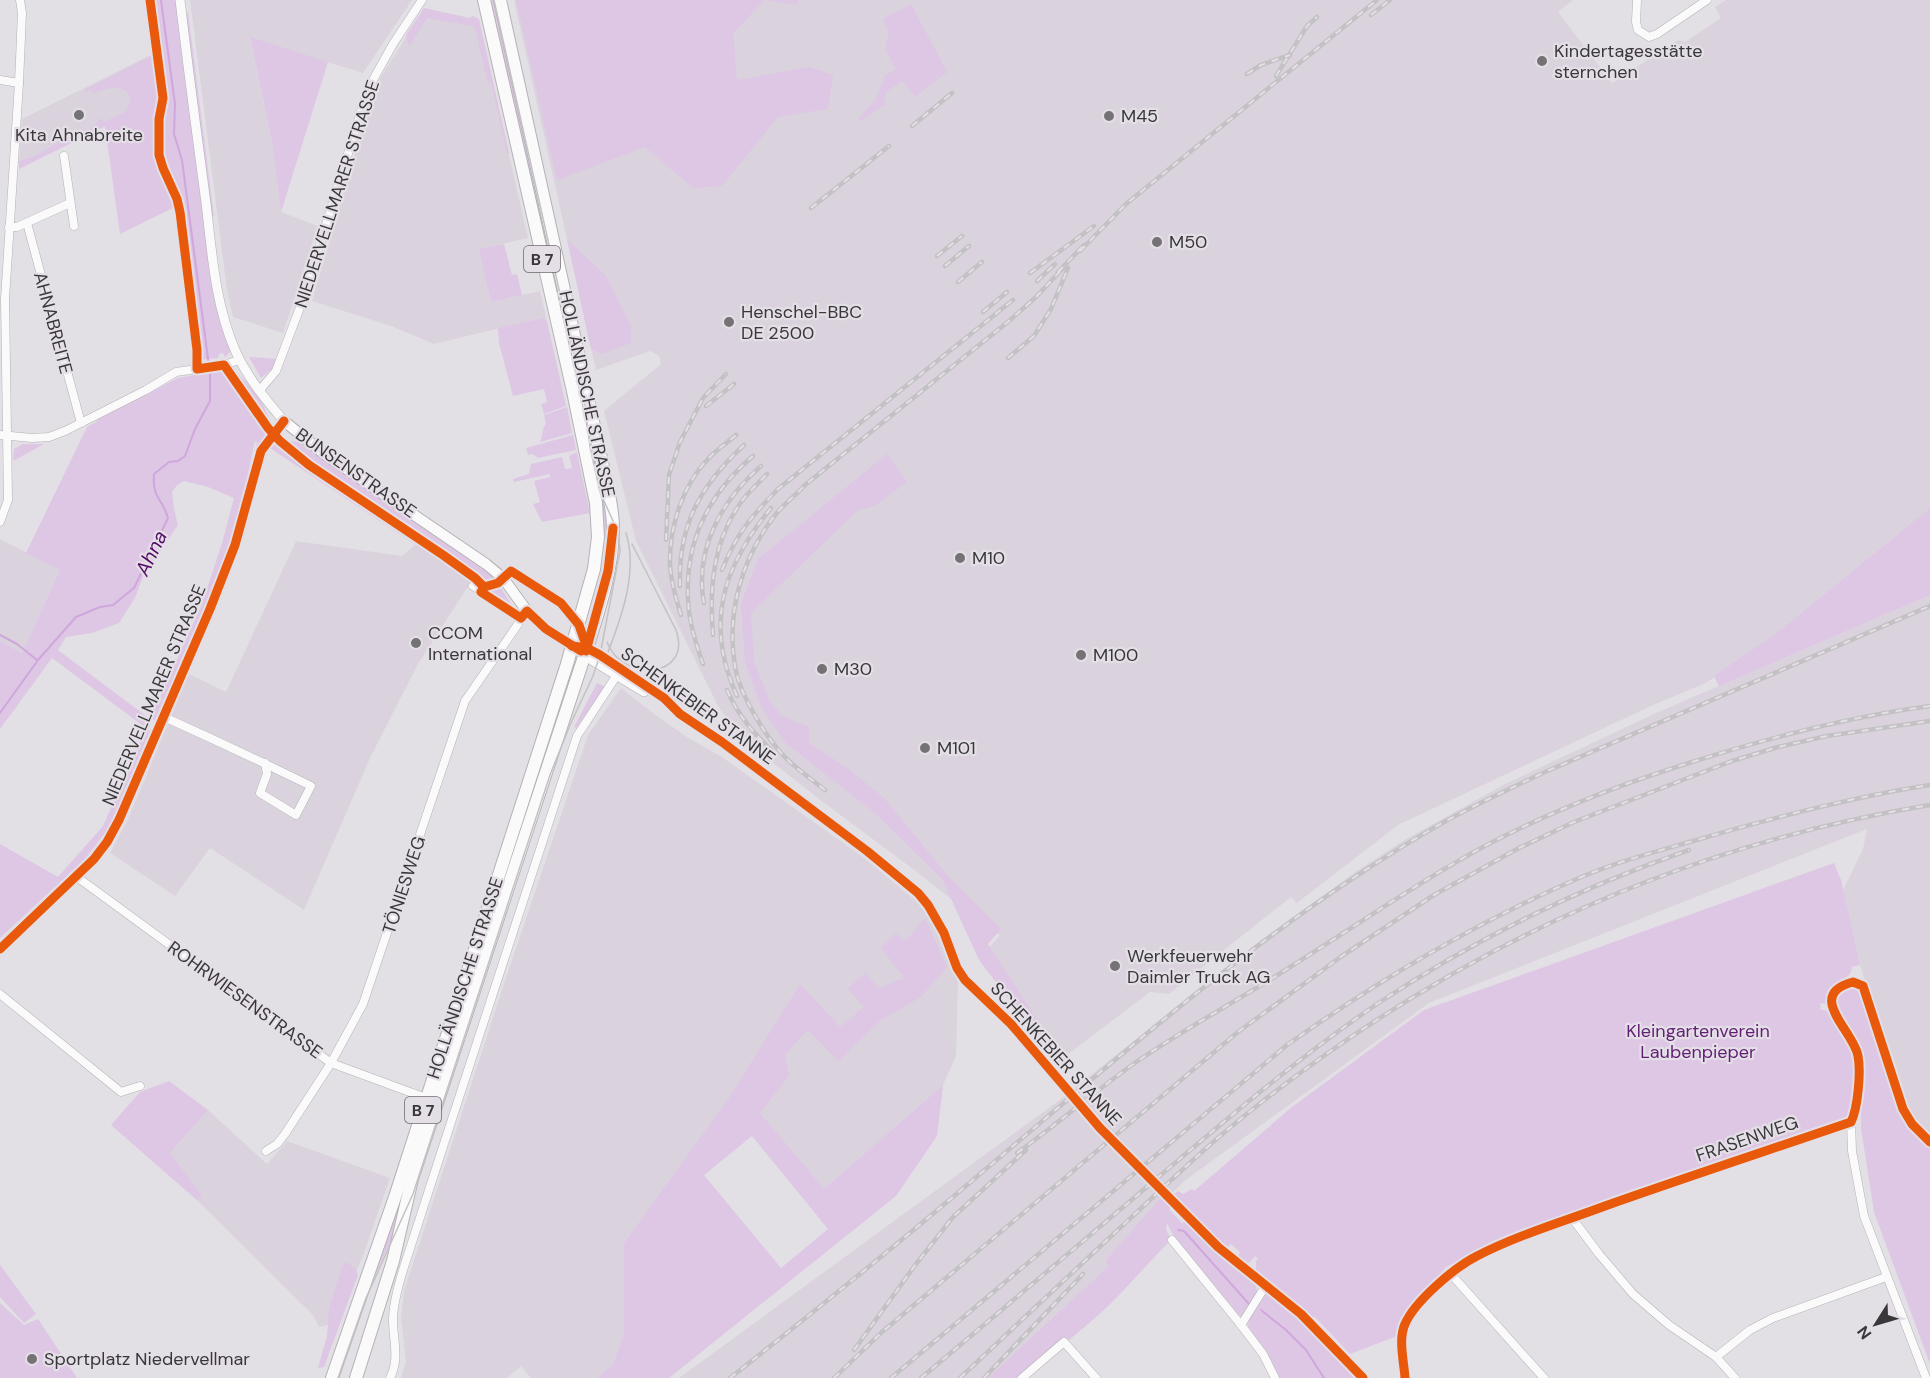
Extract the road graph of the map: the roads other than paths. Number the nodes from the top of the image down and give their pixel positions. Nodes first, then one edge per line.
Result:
1 (20, 0) edge
2 (180, 0) edge
3 (422, 0) edge
4 (484, 0) edge
5 (500, 0) edge
6 (1637, 0) edge
7 (1707, 0) edge
8 (0, 80) edge
9 (19, 83) junction
10 (64, 156) dead end
11 (70, 203) junction
12 (27, 223) junction
13 (74, 226) dead end
14 (9, 227) junction
15 (239, 360) junction
16 (259, 391) junction
17 (284, 421) junction
18 (81, 423) junction
19 (4, 435) edge
20 (0, 522) edge
21 (473, 586) dead end
22 (524, 614) junction
23 (572, 646) junction
24 (586, 651) junction
25 (617, 675) junction
26 (680, 714) junction
27 (164, 717) junction
28 (264, 763) junction
29 (77, 877) junction
30 (0, 949) edge
31 (0, 994) edge
32 (331, 1062) junction
33 (140, 1086) dead end
34 (426, 1098) junction
35 (1851, 1122) junction
36 (1930, 1142) edge
37 (266, 1152) dead end
38 (1572, 1218) junction
39 (1172, 1240) dead end
40 (1450, 1273) junction
41 (1886, 1277) junction
42 (1266, 1285) junction
43 (1242, 1325) junction
44 (1716, 1357) junction
45 (332, 1378) edge
46 (356, 1378) edge
47 (390, 1378) edge
48 (1023, 1378) edge
49 (1096, 1378) edge
50 (1275, 1378) edge
51 (1363, 1378) edge
52 (1406, 1378) edge
53 (1544, 1378) edge
54 (1735, 1378) edge
55 (1926, 1378) edge

1 - 9 street, AHNABREITE
2 - 15 street, BUNSENSTRASSE
3 - 16 street, NIEDERVELLMARER STRASSE
4 - 23 main road, HOLLÄNDISCHE STRASSE / B 7
5 - 24 main road, HOLLÄNDISCHE STRASSE / B 7
6 - 7 street
8 - 9 street
9 - 14 street, AHNABREITE
10 - 11 street
11 - 12 street
11 - 13 street
12 - 14 street
12 - 18 street, AHNABREITE
14 - 19 street, AHNABREITE
15 - 16 street, BUNSENSTRASSE
15 - 18 street
16 - 17 street, BUNSENSTRASSE
17 - 22 main road, BUNSENSTRASSE
17 - 27 main road, NIEDERVELLMARER STRASSE
18 - 19 street
19 - 20 street, AHNABREITE
21 - 22 street, BUNSENSTRASSE
22 - 23 main road, BUNSENSTRASSE
22 - 32 street, TÖNIESWEG
23 - 24 street
23 - 34 main road, HOLLÄNDISCHE STRASSE / B 7
24 - 25 street, SCHENKEBIER STANNE
24 - 26 street, SCHENKEBIER STANNE
24 - 46 main road, HOLLÄNDISCHE STRASSE / B 7
25 - 26 street, SCHENKEBIER STANNE
25 - 47 street, HOLLÄNDISCHE STRASSE
26 - 42 street, SCHENKEBIER STANNE
27 - 28 street, NIEDERVELLMARER STRASSE
27 - 29 main road, NIEDERVELLMARER STRASSE
28 - 28 street, NIEDERVELLMARER STRASSE
29 - 30 main road, NIEDERVELLMARER STRASSE
29 - 32 street, ROHRWIESENSTRASSE
31 - 33 street
32 - 34 street, ROHRWIESENSTRASSE
32 - 37 street, TÖNIESWEG
34 - 45 main road, HOLLÄNDISCHE STRASSE / B 7
35 - 36 street
35 - 38 street, FRASENWEG
35 - 41 street
38 - 40 street, FRASENWEG
38 - 44 street
39 - 43 street
40 - 52 street, FRASENWEG
40 - 53 street
41 - 44 street
41 - 55 street
42 - 43 street
42 - 51 street, SCHENKEBIER STANNE
43 - 50 street
44 - 54 street
48 - 49 street

